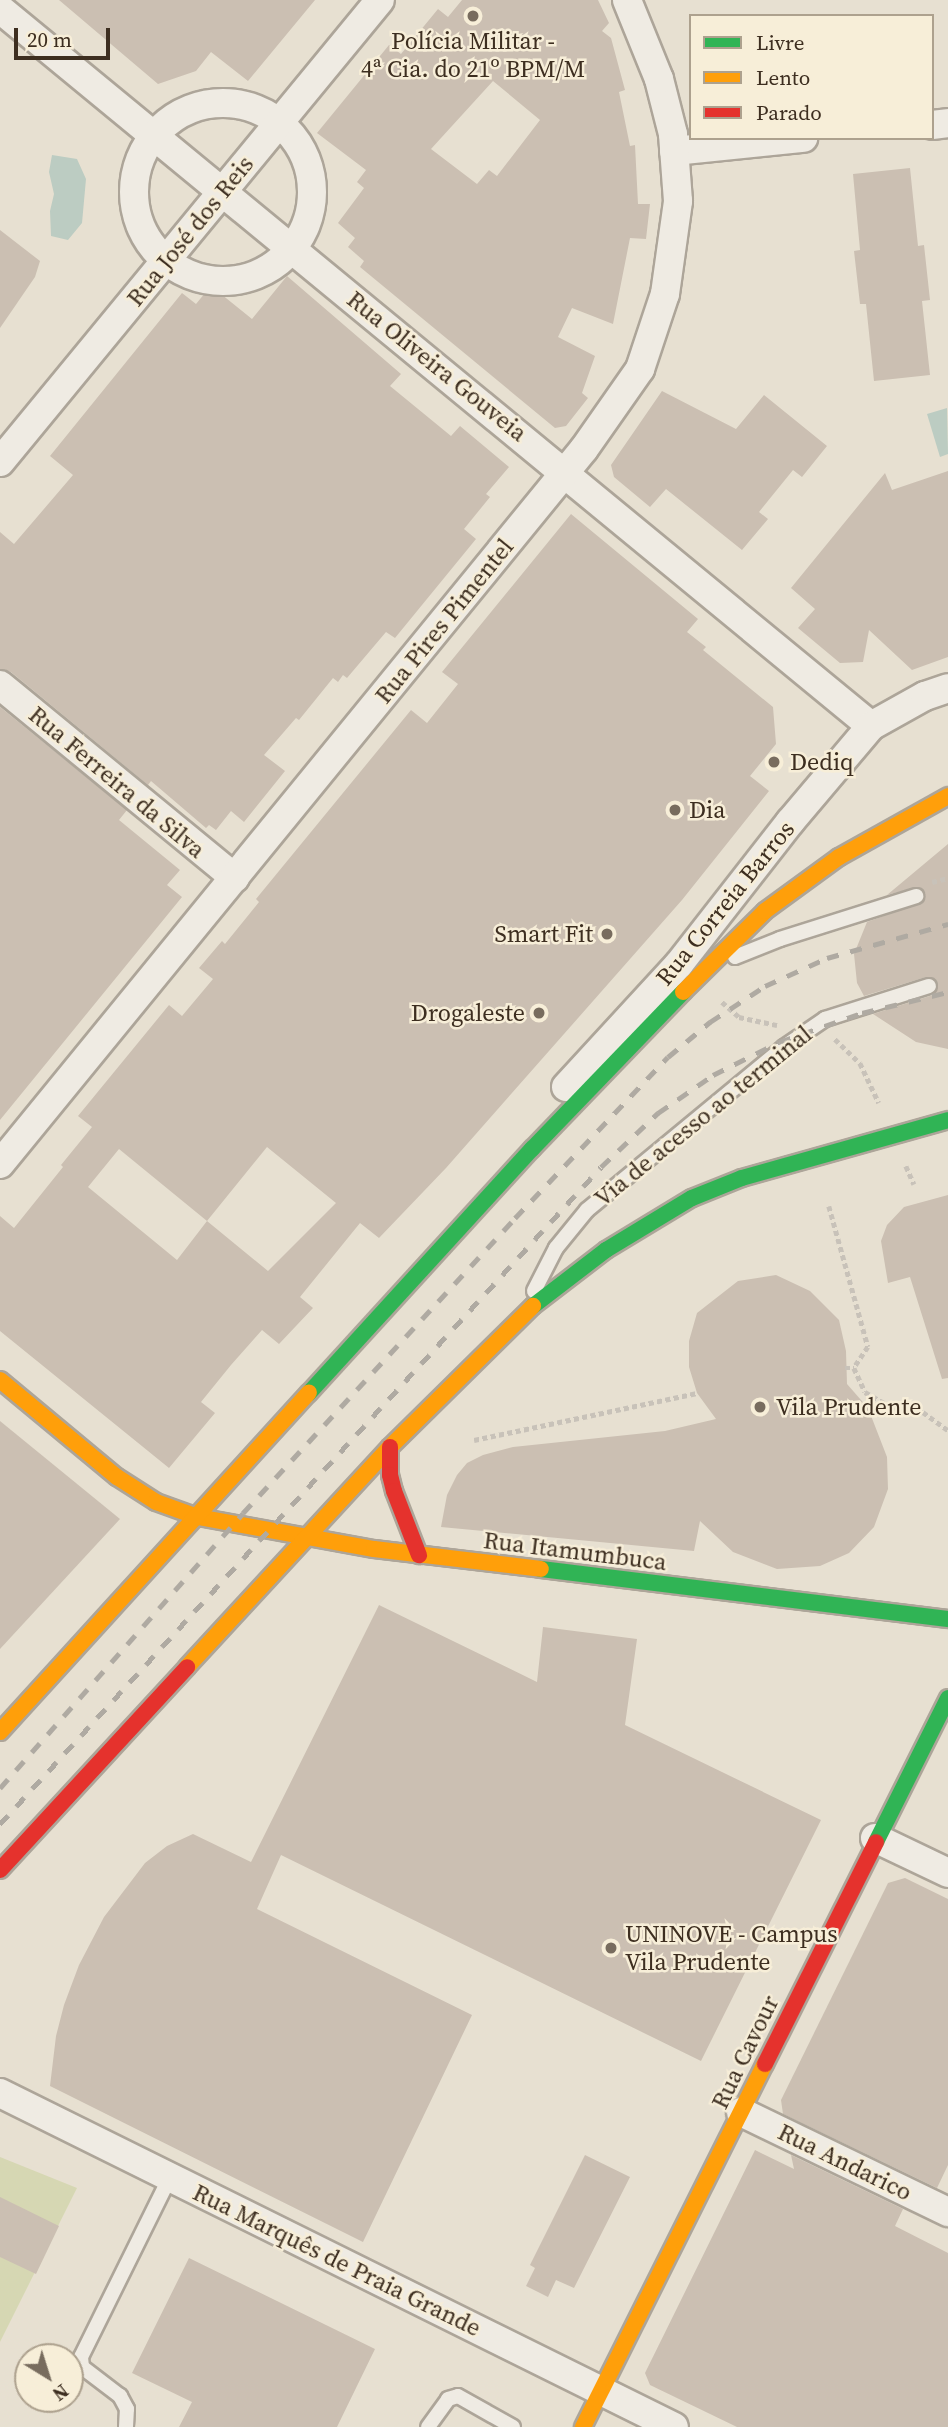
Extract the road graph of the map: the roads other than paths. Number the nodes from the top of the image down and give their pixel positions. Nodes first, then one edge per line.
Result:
1 (380, 0) edge
2 (627, 0) edge
3 (0, 9) edge
4 (280, 122) junction
5 (154, 135) junction
6 (785, 140) edge
7 (674, 152) junction
8 (223, 191) junction
9 (293, 248) junction
10 (165, 261) junction
11 (0, 462) edge
12 (565, 472) junction
13 (0, 685) edge
14 (948, 688) edge
15 (871, 726) junction
16 (948, 796) edge
17 (235, 878) junction
18 (916, 896) dead end
19 (705, 969) junction
20 (929, 986) dead end
21 (948, 1120) edge
22 (533, 1149) junction
23 (0, 1164) edge
24 (529, 1309) junction
25 (0, 1380) edge
26 (390, 1447) junction
27 (198, 1517) junction
28 (306, 1539) junction
29 (419, 1555) junction
30 (948, 1619) edge
31 (948, 1698) edge
32 (0, 1732) edge
33 (876, 1838) junction
34 (0, 1870) edge
35 (948, 1872) edge
36 (0, 2093) edge
37 (741, 2112) junction
38 (170, 2177) junction
39 (948, 2212) edge
40 (601, 2391) junction
41 (126, 2427) edge
42 (428, 2427) edge
43 (513, 2427) edge
44 (583, 2427) edge
45 (674, 2427) edge

1 - 4 street, Rua José dos Reis
2 - 7 street, Rua Pires Pimentel
3 - 5 street, Rua Oliveira Gouveia
4 - 5 street
4 - 8 street, Rua José dos Reis
4 - 9 street
5 - 8 street, Rua Oliveira Gouveia
5 - 10 street
6 - 7 street
7 - 12 street, Rua Pires Pimentel
8 - 9 street, Rua Oliveira Gouveia
8 - 10 street, Rua José dos Reis
9 - 10 street
9 - 12 street, Rua Oliveira Gouveia
10 - 11 street, Rua José dos Reis
12 - 15 street, Rua Oliveira Gouveia
12 - 17 street, Rua Pires Pimentel
13 - 17 street, Rua Ferreira da Silva
14 - 15 street, Rua Correia Barros
15 - 22 street, Rua Correia Barros
16 - 19 main road
17 - 23 street, Rua Pires Pimentel
18 - 19 lane
19 - 22 main road
20 - 24 lane, Via de acesso ao terminal
21 - 24 main road
22 - 27 main road
24 - 26 main road
25 - 27 main road, Rua Itamumbuca
26 - 28 main road
26 - 29 main road
27 - 28 main road, Rua Itamumbuca
27 - 32 main road
28 - 29 main road, Rua Itamumbuca
28 - 34 main road
29 - 30 main road, Rua Itamumbuca
31 - 33 main road, Rua Cavour
33 - 35 street
33 - 37 main road, Rua Cavour
36 - 38 street, Rua Marquês de Praia Grande
37 - 39 street, Rua Andarico
37 - 40 main road, Rua Cavour
38 - 40 street, Rua Marquês de Praia Grande
38 - 41 lane
40 - 44 main road, Rua Cavour
40 - 45 street, Rua Marquês de Praia Grande
42 - 43 lane

